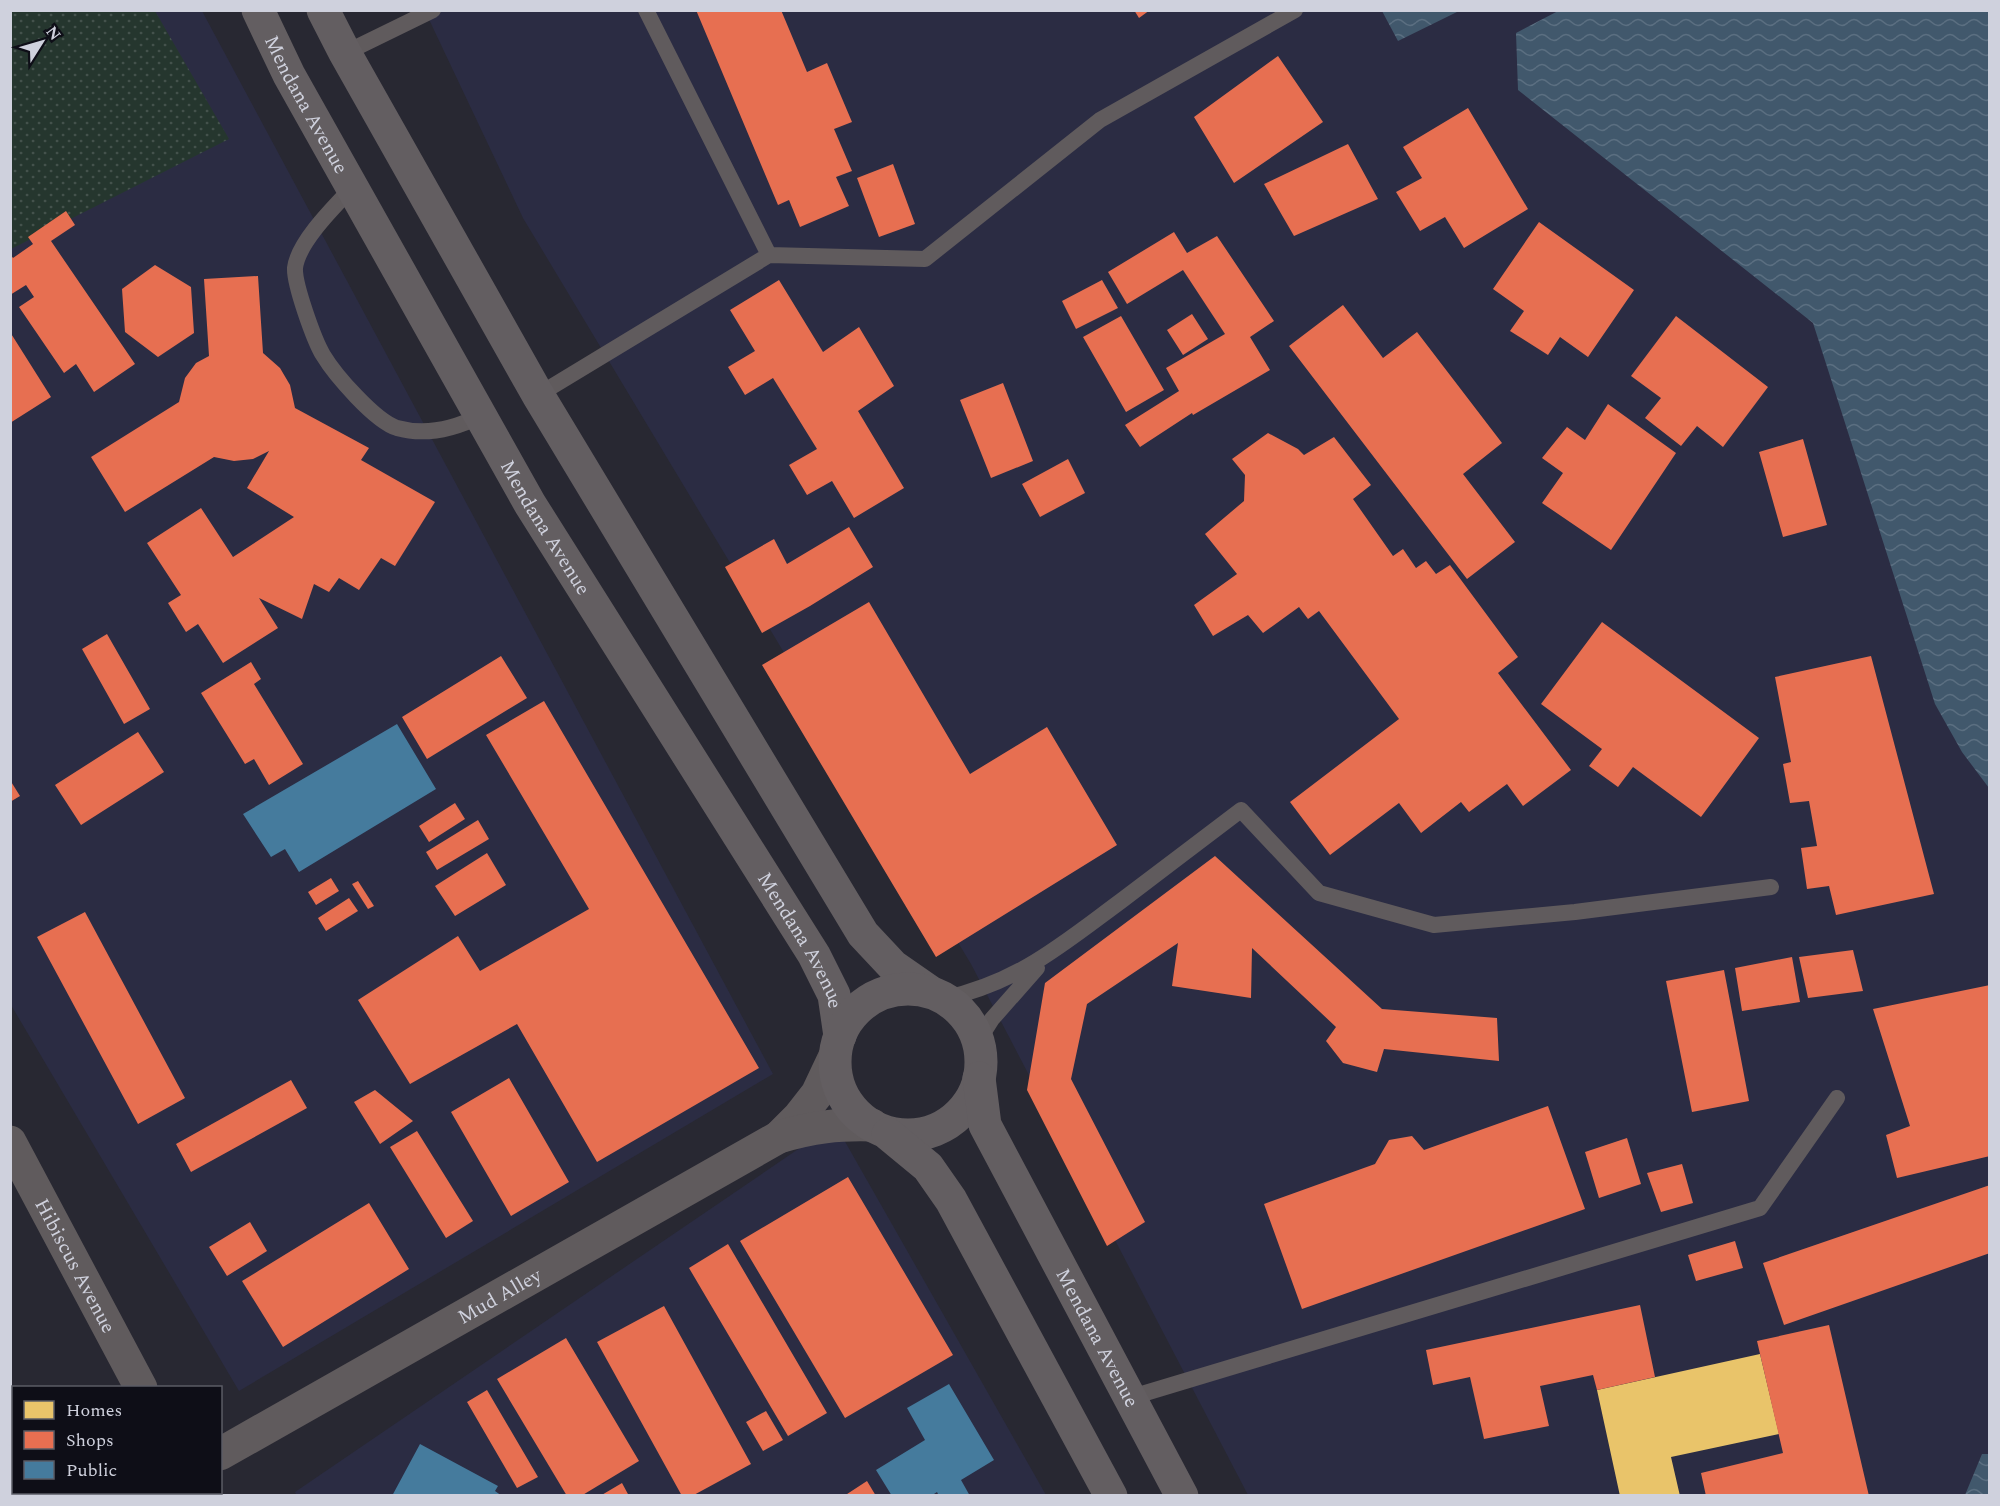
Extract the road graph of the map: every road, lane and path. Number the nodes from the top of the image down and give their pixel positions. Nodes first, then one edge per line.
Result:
1 (258, 10) edge
2 (323, 10) edge
3 (432, 10) edge
4 (646, 10) edge
5 (1295, 10) edge
6 (345, 53) junction
7 (352, 188) junction
8 (769, 255) junction
9 (538, 395) junction
10 (480, 416) junction
11 (1771, 887) dead end
12 (1048, 956) junction
13 (936, 995) junction
14 (978, 1041) junction
15 (837, 1047) junction
16 (979, 1078) junction
17 (1837, 1098) dead end
18 (880, 1130) junction
19 (780, 1137) junction
20 (10, 1142) edge
21 (140, 1386) edge
22 (1132, 1397) junction
23 (222, 1453) edge
24 (1111, 1496) edge
25 (1182, 1496) edge

1 - 7 main road, Mendana Avenue
2 - 6 main road
3 - 6 lane
4 - 8 lane
5 - 8 lane
6 - 9 main road
7 - 10 main road, Mendana Avenue
7 - 10 lane
8 - 9 lane
9 - 13 main road
10 - 15 main road, Mendana Avenue
11 - 12 lane
12 - 13 lane
12 - 14 lane
13 - 14 main road
13 - 15 main road
14 - 16 main road
15 - 18 main road
15 - 19 street, Mud Alley
16 - 18 main road
16 - 22 main road, Mendana Avenue
17 - 22 lane
18 - 19 street, Mud Alley
18 - 24 main road
19 - 23 street, Mud Alley
20 - 21 street, Hibiscus Avenue
22 - 25 main road, Mendana Avenue

